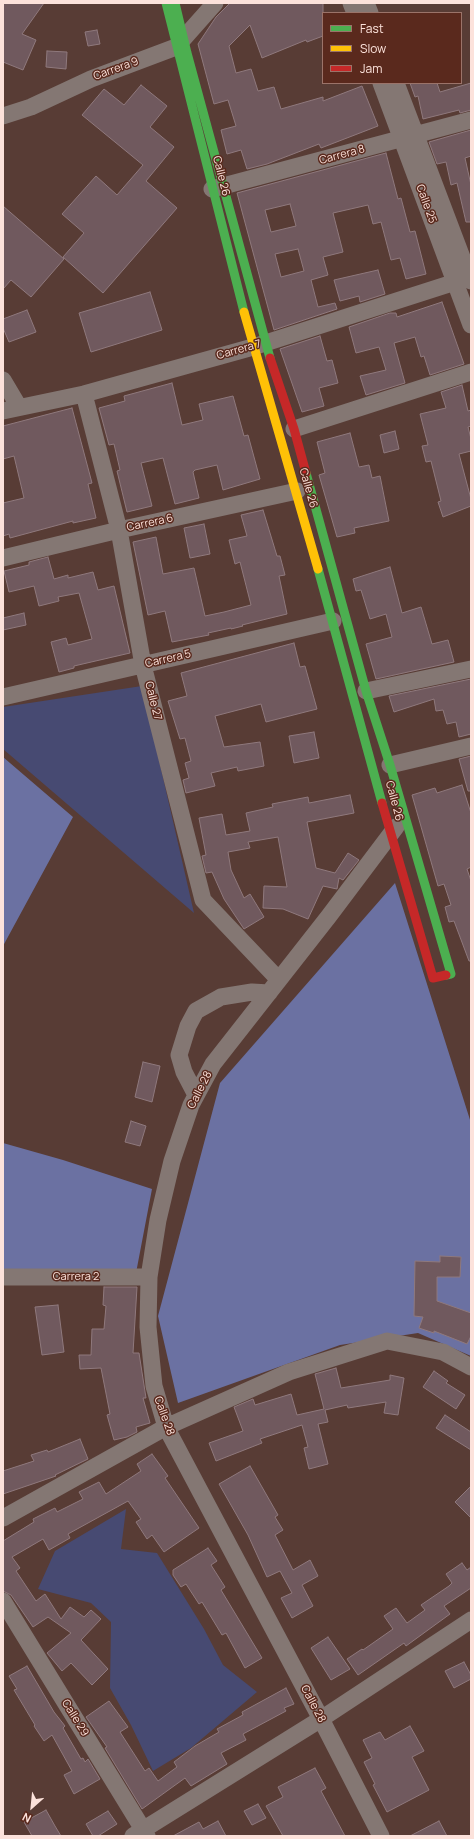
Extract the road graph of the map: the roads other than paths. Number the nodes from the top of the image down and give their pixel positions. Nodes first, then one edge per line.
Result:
1 (166, 3) edge
2 (175, 3) edge
3 (215, 3) edge
4 (180, 43) junction
5 (382, 84) edge
6 (396, 84) edge
7 (3, 116) edge
8 (471, 120) edge
9 (409, 138) junction
10 (218, 188) junction
11 (467, 279) edge
12 (471, 325) edge
13 (259, 345) junction
14 (471, 372) edge
15 (3, 380) edge
16 (84, 394) junction
17 (11, 409) edge
18 (294, 429) junction
19 (297, 491) junction
20 (119, 530) junction
21 (3, 558) edge
22 (333, 621) junction
23 (143, 665) junction
24 (471, 669) edge
25 (366, 691) junction
26 (3, 697) edge
27 (471, 746) edge
28 (390, 765) junction
29 (404, 815) junction
30 (391, 834) junction
31 (274, 987) junction
32 (196, 1095) junction
33 (3, 1277) edge
34 (149, 1277) junction
35 (471, 1367) edge
36 (166, 1427) junction
37 (8, 1512) edge
38 (3, 1601) edge
39 (471, 1620) edge
40 (321, 1718) junction
41 (141, 1834) edge
42 (381, 1836) edge

1 - 4 street, Calle 26
2 - 4 street, Calle 26
3 - 4 street, Carrera 9
4 - 7 street, Carrera 9
4 - 10 street, Calle 26
5 - 9 street, Calle 25
6 - 9 street, Calle 25
8 - 9 street, Carrera 8
9 - 10 street, Carrera 8
9 - 11 street, Calle 25
10 - 13 street, Calle 26
11 - 12 street, Calle 25
11 - 13 street, Carrera 7
13 - 16 street, Carrera 7
13 - 18 street, Calle 26
13 - 19 street, Calle 26
14 - 18 street
15 - 17 street
16 - 17 street, Carrera 7
16 - 20 street, Calle 27
18 - 25 street, Calle 26
19 - 20 street, Carrera 6
19 - 22 street, Calle 26
20 - 21 street, Carrera 6
20 - 23 street, Calle 27
22 - 23 street, Carrera 5
22 - 30 street, Calle 26
23 - 26 street, Carrera 5
23 - 31 street, Calle 27
24 - 25 street
25 - 28 street, Calle 26
27 - 28 street
28 - 29 street, Calle 26
29 - 30 street, Calle 28
29 - 30 street, Calle 26
30 - 31 street, Calle 28
31 - 32 street, Calle 28
31 - 32 street
32 - 34 street, Calle 28
33 - 34 street, Carrera 2
34 - 36 street, Calle 28
35 - 36 street
36 - 37 street
36 - 40 street, Calle 28
38 - 41 street, Calle 29
39 - 40 street
40 - 41 street
40 - 42 street, Calle 28

